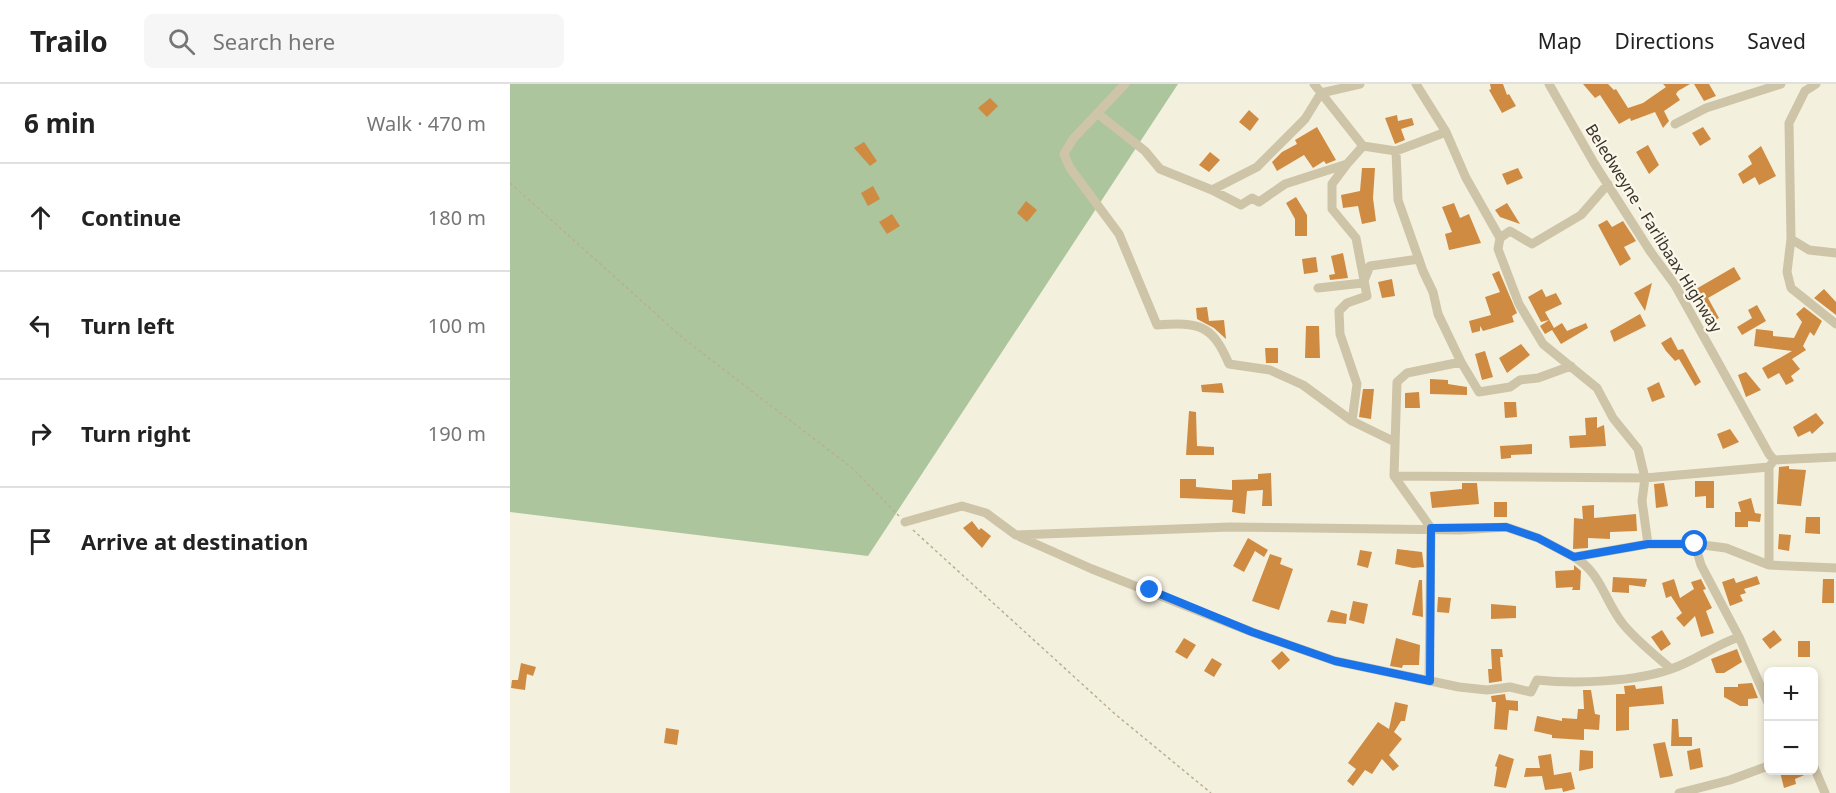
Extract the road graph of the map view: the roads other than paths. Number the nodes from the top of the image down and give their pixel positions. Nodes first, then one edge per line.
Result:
1 (1125, 84) edge
2 (1314, 84) edge
3 (1360, 84) edge
4 (1416, 84) edge
5 (1549, 84) edge
6 (1781, 84) edge
7 (1816, 84) edge
8 (1801, 87) edge
9 (1321, 93) junction
10 (1097, 113) junction
11 (1675, 124) dead end
12 (1446, 132) junction
13 (1363, 146) junction
14 (1396, 151) junction
15 (1347, 164) junction
16 (1608, 184) junction
17 (1212, 190) junction
18 (1500, 238) junction
19 (1791, 239) junction
20 (1836, 253) edge
21 (1419, 259) junction
22 (1364, 283) junction
23 (1318, 288) dead end
24 (1836, 324) edge
25 (1461, 362) junction
26 (1571, 366) junction
27 (1352, 421) junction
28 (1393, 441) junction
29 (1836, 457) edge
30 (1772, 463) junction
31 (1394, 476) junction
32 (1645, 478) junction
33 (905, 522) road end
34 (1431, 528) junction
35 (1016, 535) junction
36 (1648, 544) junction
37 (1695, 544) junction
38 (1574, 557) junction
39 (1770, 565) junction
40 (1836, 568) edge
41 (1739, 637) junction
42 (1671, 669) junction
43 (1430, 681) junction
44 (1764, 694) edge
45 (1764, 767) edge
46 (1817, 775) edge
47 (1680, 793) edge
48 (1825, 793) edge

1 - 10 street
2 - 9 street
3 - 9 street
4 - 12 street
5 - 16 street, Beledweyne - Farlibaax Highway
6 - 11 street
7 - 8 street
8 - 19 street
9 - 13 street
9 - 17 street
10 - 17 street
10 - 27 street
12 - 14 street
12 - 18 street
13 - 14 street
13 - 15 street
14 - 21 street
15 - 17 street
15 - 22 street
16 - 18 street
16 - 30 street, Beledweyne - Farlibaax Highway
18 - 26 street
19 - 20 street
19 - 24 street
21 - 22 street
21 - 25 street
22 - 23 street
22 - 27 street
25 - 26 street
25 - 28 street
26 - 32 street
27 - 28 street
28 - 31 street
29 - 30 street
30 - 32 street
30 - 39 street
31 - 32 street
31 - 34 street
32 - 36 street
33 - 35 street
34 - 35 street
34 - 38 street
34 - 43 street
35 - 43 street
36 - 37 street
36 - 38 street
37 - 39 street
37 - 41 street
38 - 42 street
39 - 40 street
41 - 42 street
41 - 44 street
42 - 43 street
45 - 47 street
46 - 48 street

